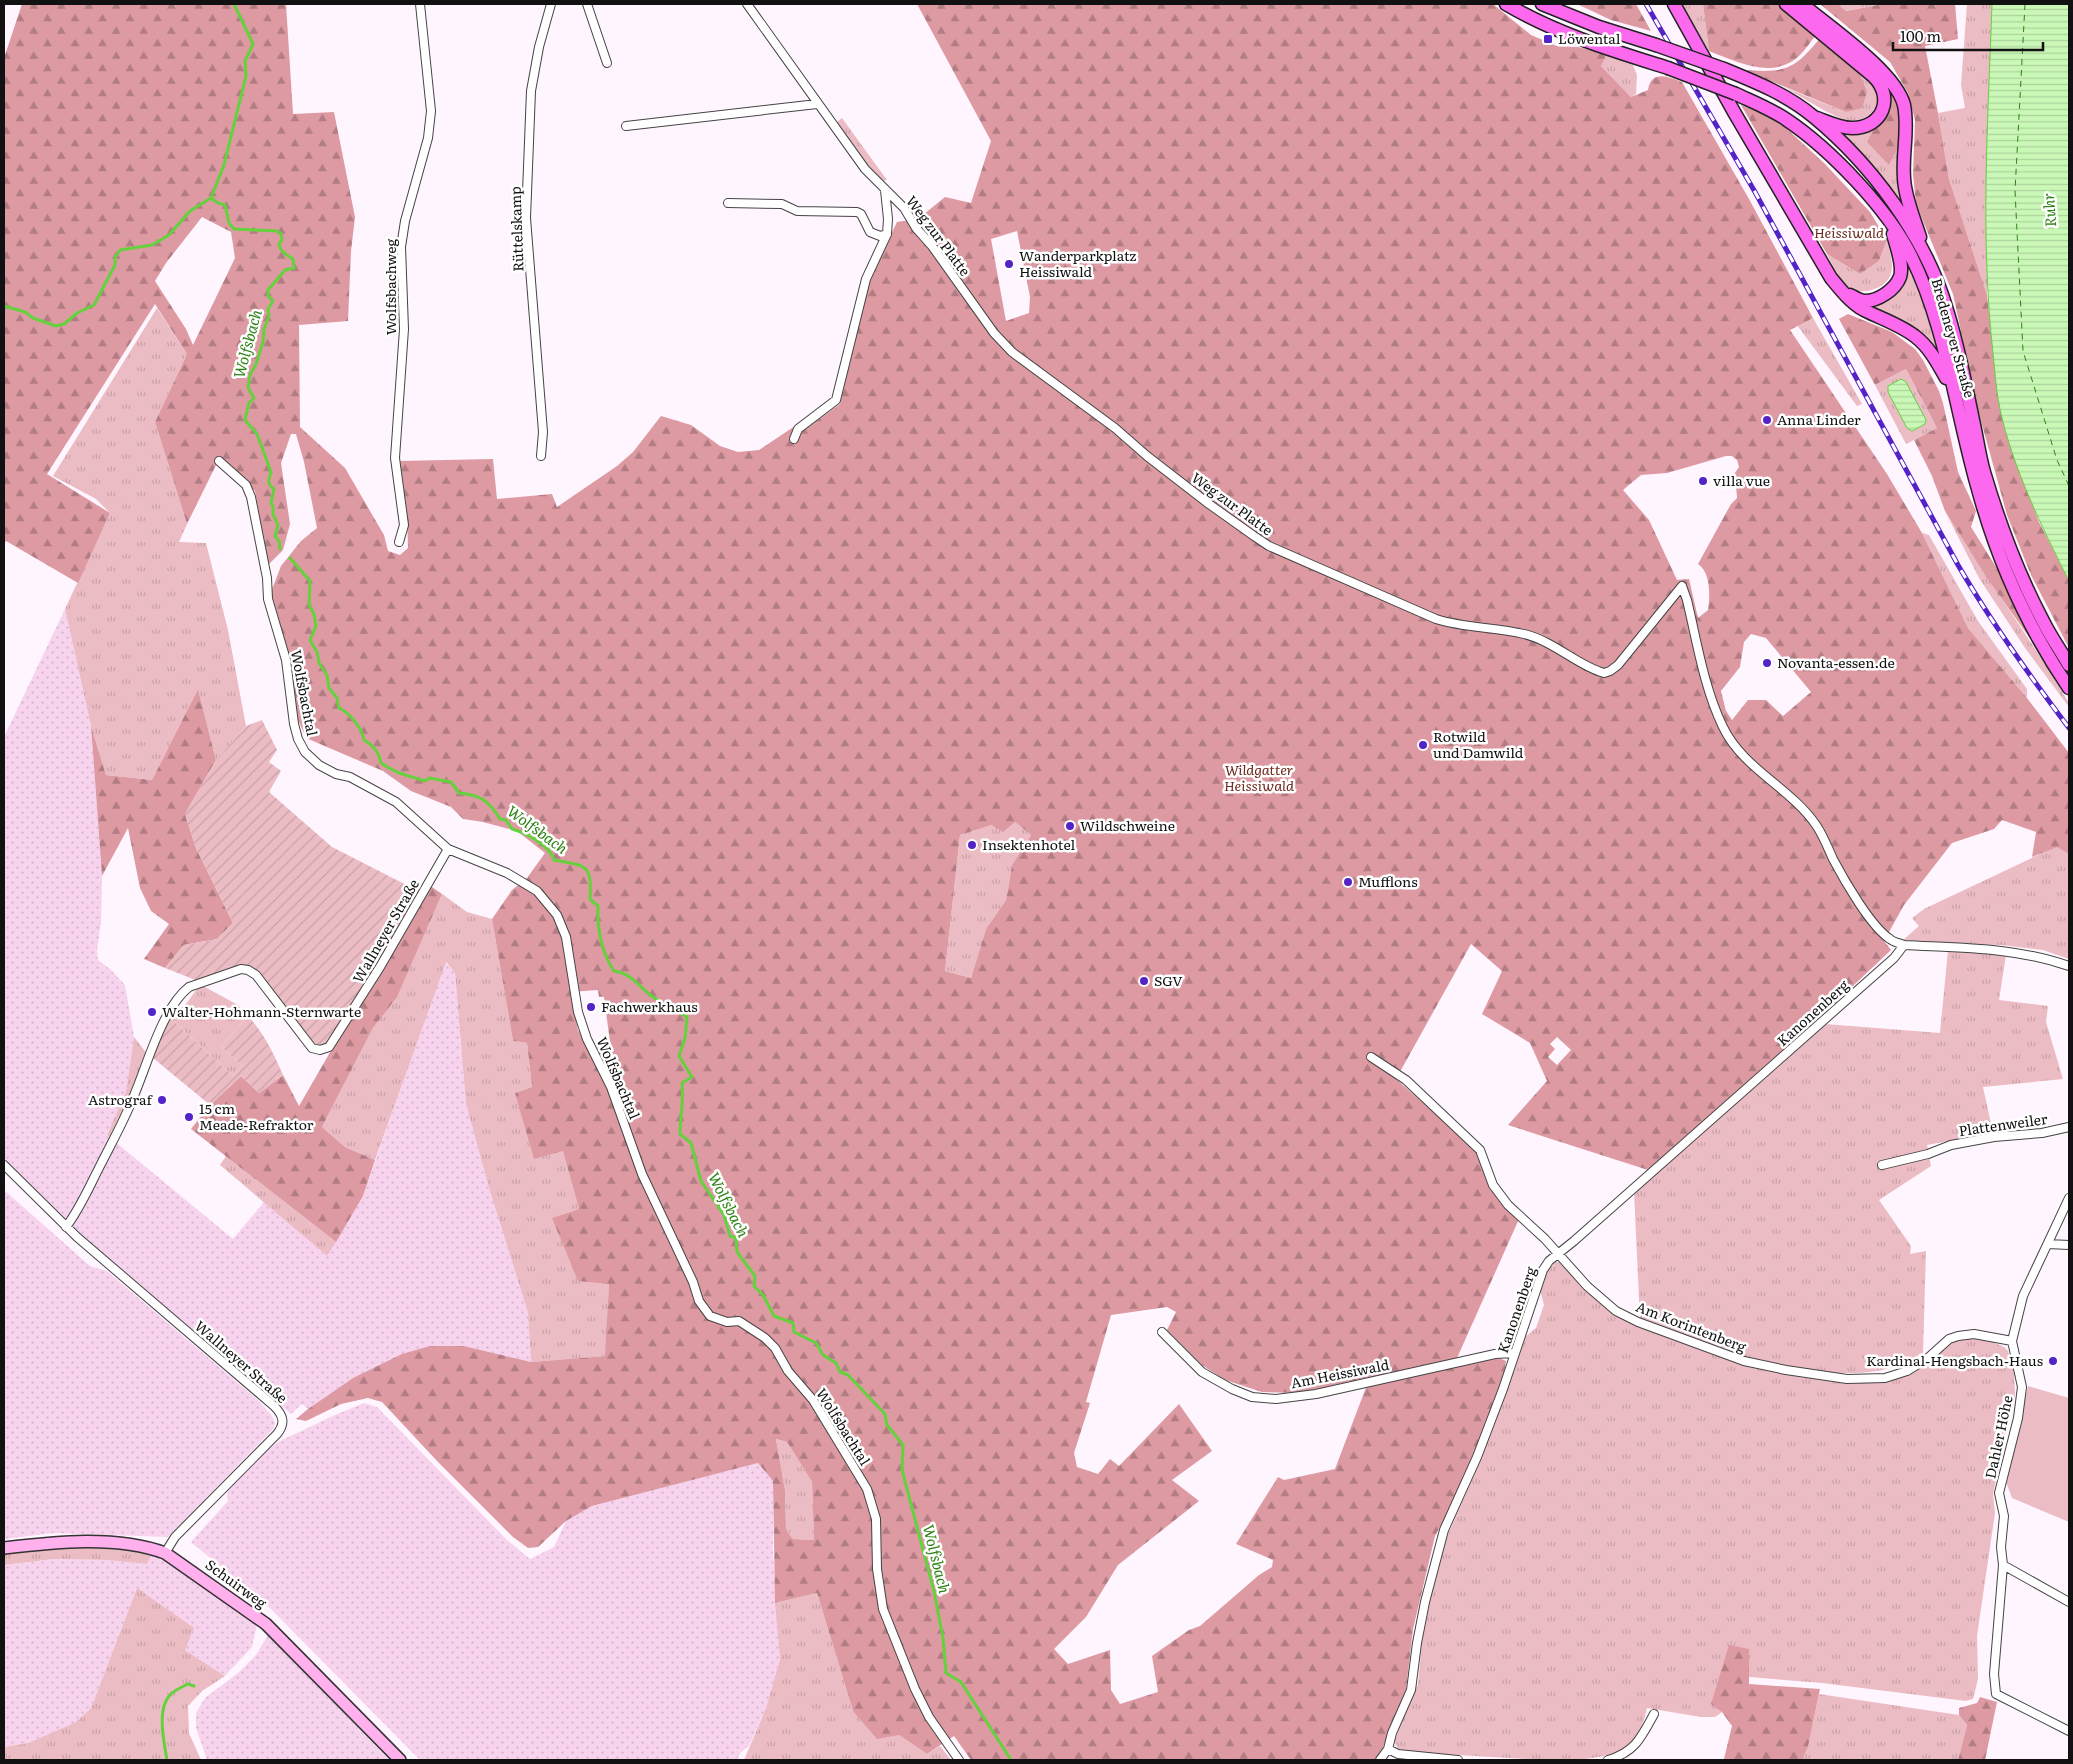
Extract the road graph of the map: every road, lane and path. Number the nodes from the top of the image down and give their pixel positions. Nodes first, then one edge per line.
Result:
1 (420, 4) edge
2 (551, 4) edge
3 (587, 4) edge
4 (747, 4) edge
5 (1506, 4) edge
6 (1542, 4) edge
7 (1674, 4) edge
8 (1786, 4) edge
9 (1802, 4) edge
10 (607, 63) dead end
11 (817, 104) junction
12 (1814, 117) junction
13 (626, 126) dead end
14 (885, 190) junction
15 (728, 204) dead end
16 (1890, 224) junction
17 (886, 234) junction
18 (1926, 253) junction
19 (1843, 293) junction
20 (1954, 395) junction
21 (794, 439) dead end
22 (540, 456) dead end
23 (219, 461) dead end
24 (399, 542) dead end
25 (2069, 665) edge
26 (2069, 688) edge
27 (448, 849) junction
28 (1904, 945) junction
29 (2069, 966) edge
30 (1371, 1057) dead end
31 (2069, 1127) edge
32 (4, 1165) edge
33 (1882, 1165) dead end
34 (2069, 1198) edge
35 (66, 1227) junction
36 (2048, 1244) junction
37 (2069, 1245) edge
38 (1557, 1253) junction
39 (1162, 1332) dead end
40 (2012, 1341) junction
41 (1514, 1353) junction
42 (4, 1548) edge
43 (165, 1553) junction
44 (2003, 1565) junction
45 (2069, 1602) edge
46 (1654, 1714) dead end
47 (2069, 1732) edge
48 (1388, 1748) junction
49 (400, 1760) edge
50 (959, 1760) edge
51 (1380, 1760) edge
52 (1458, 1760) edge
53 (1608, 1760) edge

1 - 24 street, Wolfsbachweg
2 - 22 street, Rüttelskamp
3 - 10 street
4 - 11 street, Weg zur Platte
5 - 16 main road, Bredeneyer Straße, bridge
6 - 12 main road, Bredeneyer Straße, bridge
7 - 19 main road
8 - 12 main road
9 - 18 main road
11 - 13 street
11 - 14 street, Weg zur Platte
12 - 18 main road, Bredeneyer Straße
14 - 17 street, Weg zur Platte
14 - 28 street, Weg zur Platte
15 - 17 street
16 - 19 main road
16 - 20 main road, Bredeneyer Straße
17 - 21 street, Weg zur Platte
18 - 25 main road, Bredeneyer Straße
19 - 20 main road
20 - 26 main road, Bredeneyer Straße
23 - 27 street, Wolfsbachtal
27 - 35 street, Wallneyer Straße
27 - 50 street, Wolfsbachtal
28 - 29 street
28 - 38 street, Kanonenberg
30 - 38 street, Am Korintenberg
31 - 33 street, Plattenweiler
32 - 35 street, Wallneyer Straße
34 - 36 street, Dahler Höhe
35 - 43 street, Wallneyer Straße
36 - 37 street
36 - 40 street, Dahler Höhe
38 - 40 street, Am Korintenberg
38 - 41 street, Kanonenberg
39 - 41 street, Am Heissiwald
40 - 44 street, Dahler Höhe
41 - 48 street, Kanonenberg
42 - 43 main road, Schuirweg
43 - 49 main road, Schuirweg
44 - 45 street
44 - 47 street, Dahler Höhe
46 - 53 street
48 - 51 street, Kanonenberg
48 - 52 street

